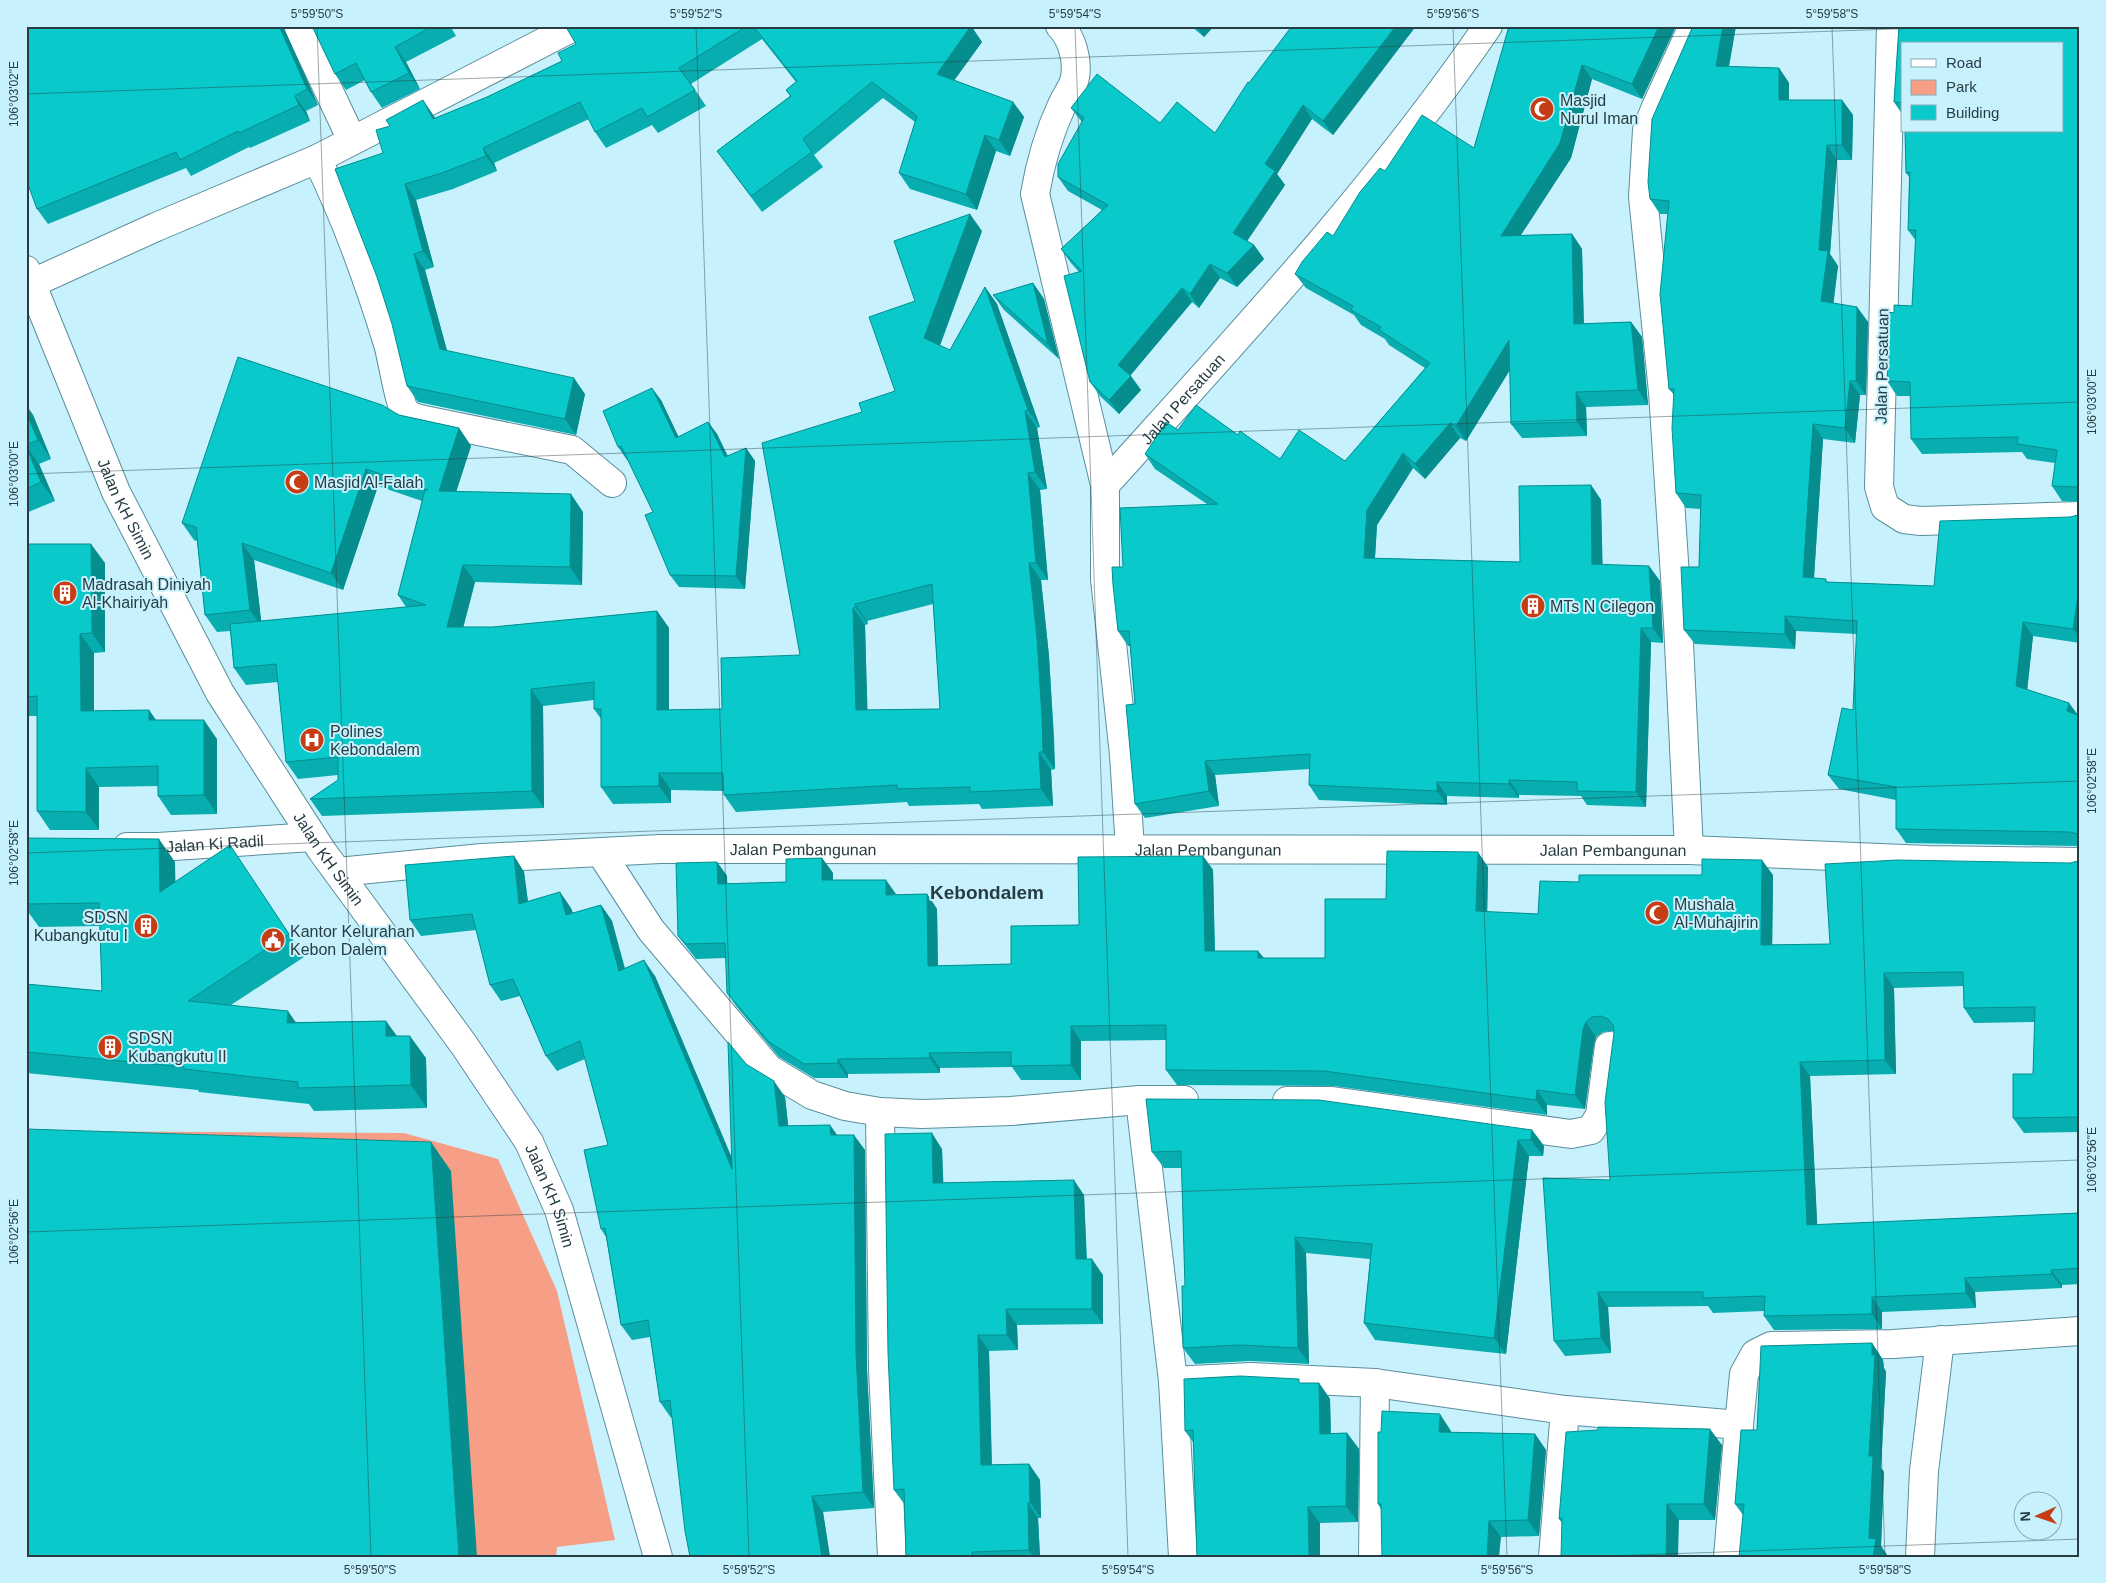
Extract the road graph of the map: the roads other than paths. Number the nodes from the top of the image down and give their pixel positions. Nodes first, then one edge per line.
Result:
1 (298, 26) edge
2 (575, 26) edge
3 (1060, 26) edge
4 (1488, 26) edge
5 (1693, 26) edge
6 (1891, 26) edge
7 (352, 140) junction
8 (318, 159) junction
9 (28, 280) edge
10 (612, 483) dead end
11 (1105, 485) junction
12 (2080, 516) edge
13 (312, 837) junction
14 (99, 847) edge
15 (1130, 849) junction
16 (1689, 850) junction
17 (602, 853) junction
18 (2080, 862) edge
19 (338, 872) junction
20 (1609, 1046) dead end
21 (1140, 1100) junction
22 (1207, 1100) edge
23 (1265, 1101) edge
24 (880, 1112) junction
25 (2080, 1331) edge
26 (1940, 1340) junction
27 (1173, 1381) junction
28 (1375, 1383) junction
29 (1565, 1410) junction
30 (1739, 1425) junction
31 (658, 1557) edge
32 (892, 1557) edge
33 (1183, 1557) edge
34 (1373, 1557) edge
35 (1553, 1557) edge
36 (1728, 1557) edge
37 (1920, 1557) edge

1 - 7 street
2 - 7 street
3 - 11 street
4 - 11 street, Jalan Persatuan
5 - 16 street
6 - 12 street, Jalan Persatuan
7 - 8 street
8 - 9 street
8 - 10 street
9 - 13 street, Jalan KH Simin
11 - 15 street
13 - 14 street, Jalan Ki Radil
13 - 19 street, Jalan KH Simin
15 - 16 street, Jalan Pembangunan
15 - 17 street, Jalan Pembangunan
16 - 18 street, Jalan Pembangunan
17 - 19 street, Jalan Pembangunan
17 - 24 street
19 - 31 street, Jalan KH Simin
20 - 23 street
21 - 22 street
21 - 24 street
21 - 27 street
24 - 32 street
25 - 26 street
26 - 30 street
26 - 37 street
27 - 28 street
27 - 33 street
28 - 29 street
28 - 34 street
29 - 30 street
29 - 35 street
30 - 36 street

